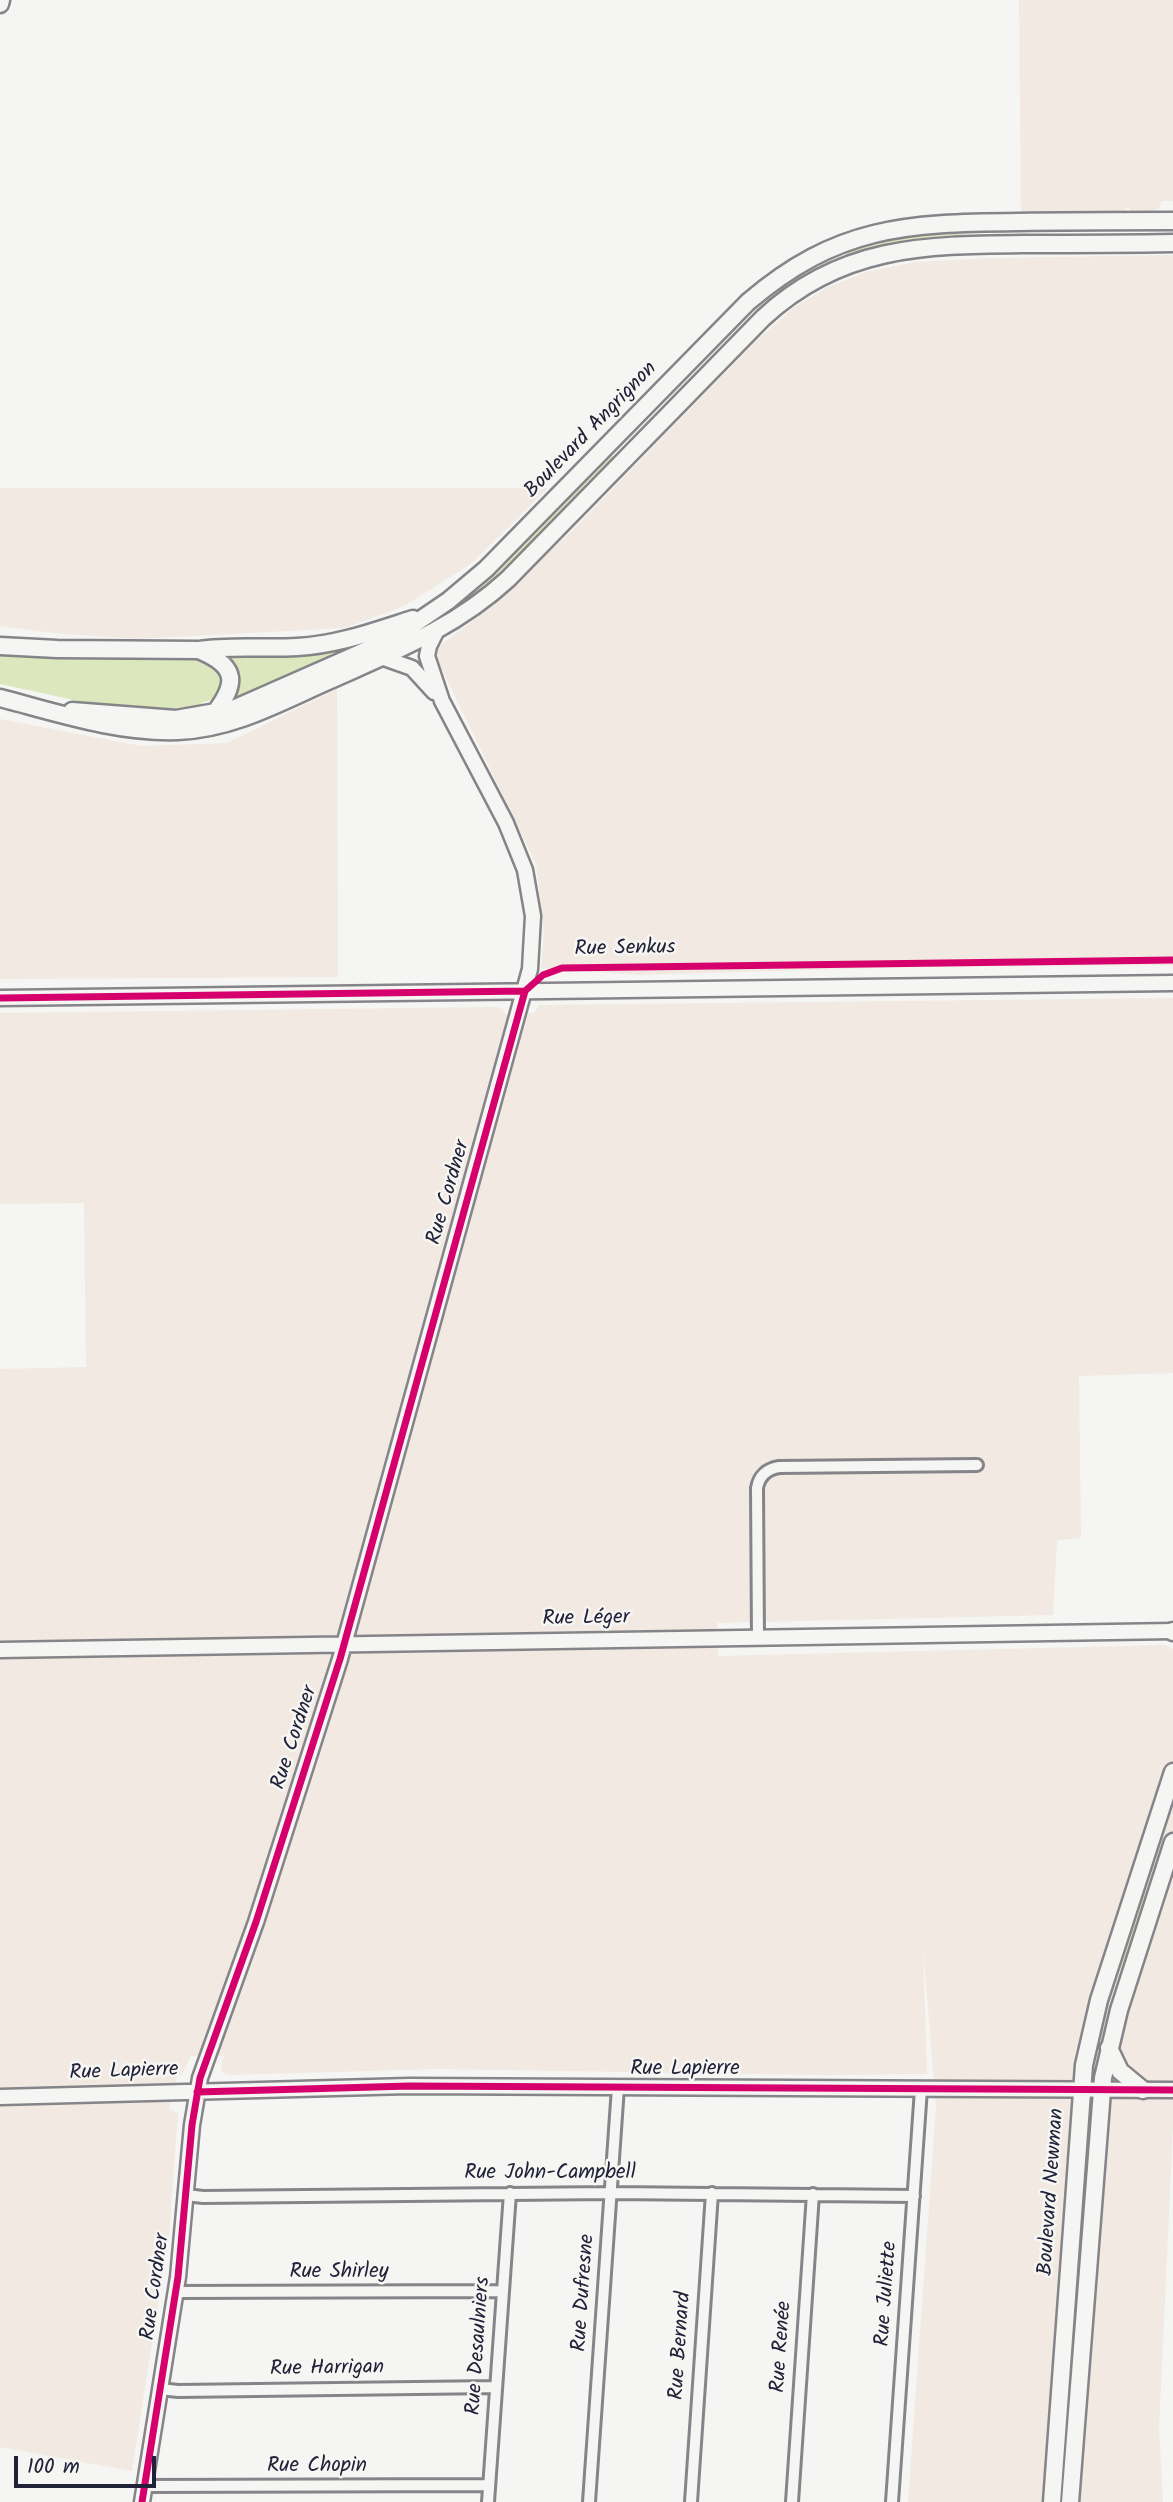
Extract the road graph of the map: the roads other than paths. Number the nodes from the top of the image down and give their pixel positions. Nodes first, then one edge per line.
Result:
1 (1173, 221) edge
2 (1173, 243) edge
3 (431, 613) junction
4 (436, 632) junction
5 (0, 646) edge
6 (199, 650) junction
7 (382, 657) junction
8 (0, 698) edge
9 (442, 701) junction
10 (52, 711) junction
11 (215, 714) junction
12 (1173, 983) edge
13 (525, 991) junction
14 (0, 998) edge
15 (977, 1465) dead end
16 (1173, 1631) edge
17 (758, 1638) junction
18 (343, 1645) junction
19 (0, 1650) edge
20 (1173, 1772) edge
21 (1173, 1842) edge
22 (1109, 2048) junction
23 (618, 2087) junction
24 (921, 2090) junction
25 (1143, 2090) junction
26 (1173, 2090) edge
27 (1081, 2091) junction
28 (1101, 2091) junction
29 (197, 2092) junction
30 (0, 2098) edge
31 (510, 2193) junction
32 (611, 2193) junction
33 (712, 2193) junction
34 (813, 2194) junction
35 (186, 2195) junction
36 (914, 2196) junction
37 (503, 2291) junction
38 (175, 2292) junction
39 (495, 2387) junction
40 (160, 2389) junction
41 (489, 2485) junction
42 (144, 2486) junction
43 (142, 2502) edge
44 (488, 2502) edge
45 (589, 2502) edge
46 (691, 2502) edge
47 (792, 2502) edge
48 (892, 2502) edge
49 (1052, 2502) edge
50 (1070, 2502) edge

1 - 3 main road, Boulevard Angrignon
2 - 4 main road, Boulevard Angrignon
3 - 6 main road
3 - 11 main road, Boulevard Angrignon
4 - 7 main road, Boulevard Angrignon
4 - 9 street
5 - 6 main road
6 - 11 main road
7 - 9 street
7 - 10 main road, Boulevard Angrignon
8 - 10 main road, Boulevard Angrignon
9 - 13 street, Rue Cordner
10 - 11 main road, Boulevard Angrignon
12 - 13 street, Rue Senkus
13 - 14 street, Rue Senkus
13 - 18 street, Rue Cordner
15 - 17 street
16 - 17 street, Rue Léger
17 - 18 street, Rue Léger
18 - 19 street, Rue Léger
18 - 29 street, Rue Cordner
20 - 27 main road, Boulevard Newman
21 - 22 main road, Boulevard Newman
22 - 25 main road
22 - 28 main road, Boulevard Newman
23 - 24 street, Rue Lapierre
23 - 29 street, Rue Lapierre
23 - 32 street, Rue Dufresne
24 - 27 street, Rue Lapierre
24 - 36 street, Rue Juliette
25 - 26 street, Rue Lapierre
25 - 28 street, Rue Lapierre
27 - 28 street, Rue Lapierre
27 - 49 main road, Boulevard Newman
28 - 50 main road, Boulevard Newman
29 - 30 street, Rue Lapierre
29 - 35 street, Rue Cordner
31 - 32 street, Rue John-Campbell
31 - 35 street, Rue John-Campbell
31 - 37 street, Rue Desaulniers
32 - 33 street, Rue John-Campbell
32 - 45 street, Rue Dufresne
33 - 34 street, Rue John-Campbell
33 - 46 street, Rue Bernard
34 - 36 street, Rue John-Campbell
34 - 47 street, Rue Renée
35 - 38 street, Rue Cordner
36 - 48 street, Rue Juliette
37 - 38 street, Rue Shirley
37 - 39 street, Rue Desaulniers
38 - 40 street, Rue Cordner
39 - 40 street, Rue Harrigan
39 - 41 street, Rue Desaulniers
40 - 42 street, Rue Cordner
41 - 42 street, Rue Chopin
41 - 44 street, Rue Desaulniers
42 - 43 street, Rue Cordner

